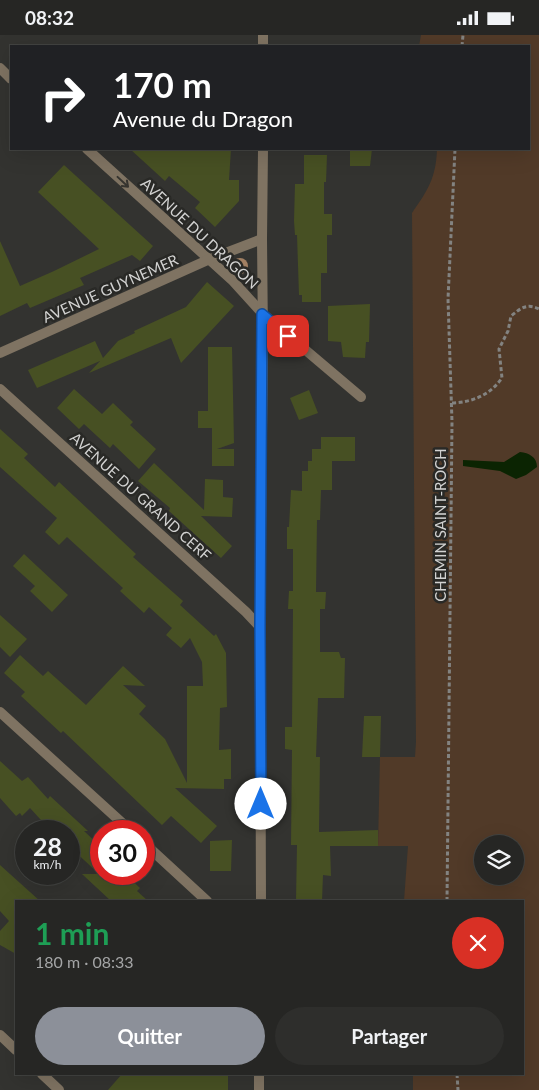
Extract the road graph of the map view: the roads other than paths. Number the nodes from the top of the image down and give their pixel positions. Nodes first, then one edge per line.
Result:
1 (0, 68) edge
2 (10, 78) edge
3 (88, 150) edge
4 (263, 150) edge
5 (262, 239) junction
6 (210, 259) junction
7 (262, 314) junction
8 (0, 353) edge
9 (0, 389) edge
10 (361, 397) dead end
11 (260, 627) junction
12 (0, 712) edge
13 (119, 820) edge
14 (155, 853) edge
15 (206, 900) edge
16 (261, 900) edge
17 (0, 1035) edge
18 (15, 1049) edge
19 (43, 1075) edge
20 (259, 1075) edge
21 (56, 1089) edge
22 (259, 1090) edge

1 - 2 street
3 -> 6 street, AVENUE DU DRAGON
4 - 5 street
5 - 6 street, AVENUE GUYNEMER
5 - 7 street
6 - 7 street, AVENUE DU DRAGON
6 - 8 street, AVENUE GUYNEMER
7 - 10 street, AVENUE DU DRAGON
7 - 11 street
9 - 11 street, AVENUE DU GRAND CERF
11 - 16 street
12 - 13 street
14 - 15 street
17 - 18 street
19 - 21 street
20 - 22 street

